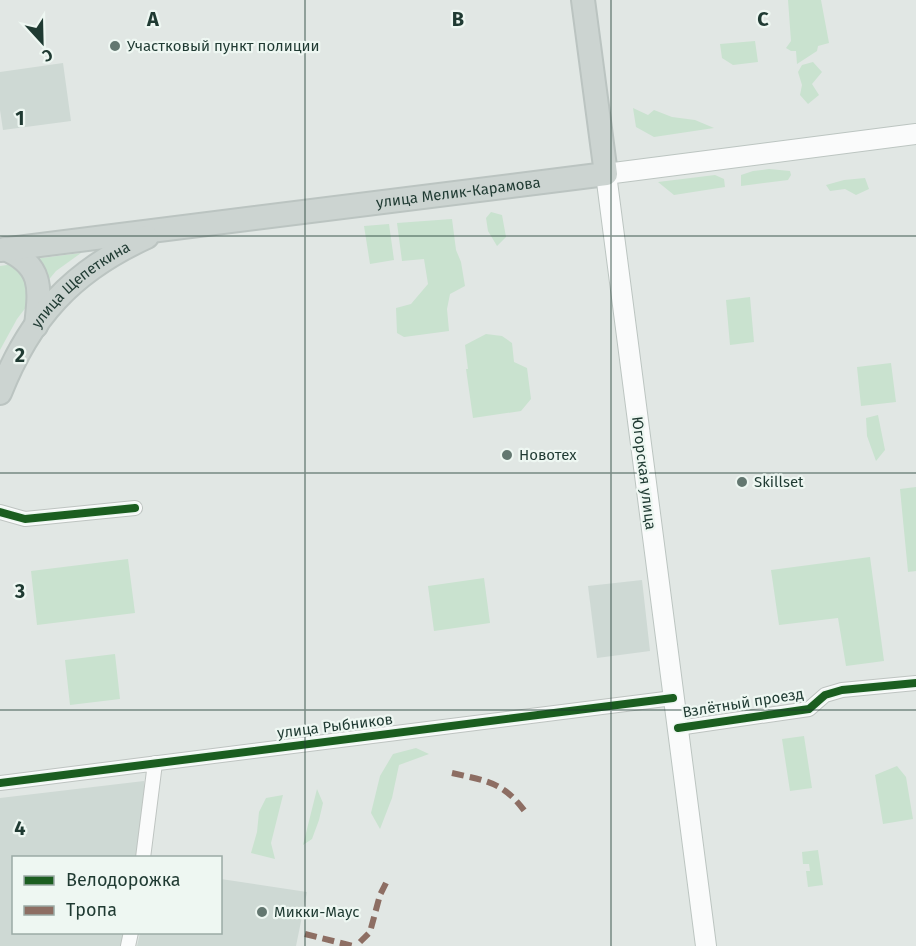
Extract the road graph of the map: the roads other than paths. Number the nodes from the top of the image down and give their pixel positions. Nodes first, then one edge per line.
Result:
1 (583, 0) edge
2 (916, 134) edge
3 (606, 174) junction
4 (165, 229) junction
5 (2, 249) edge
6 (36, 326) junction
7 (2, 384) edge
8 (135, 508) dead end
9 (0, 512) edge
10 (916, 683) edge
11 (674, 698) junction
12 (678, 728) junction
13 (155, 763) junction
14 (0, 783) edge
15 (143, 856) edge
16 (706, 946) edge

1 - 3 main road, Югорская улица
2 - 3 main road, улица Мелик-Карамова
3 - 4 main road, улица Мелик-Карамова
3 - 11 main road, Югорская улица
4 - 5 main road, улица Мелик-Карамова
4 - 6 main road, улица Щепеткина
5 - 6 main road
6 - 7 main road, улица Щепеткина
8 - 9 street
10 - 12 street, Взлётный проезд
11 - 12 main road, Югорская улица
11 - 13 street, улица Рыбников
12 - 16 main road, Югорская улица
13 - 14 street, улица Рыбников
13 - 15 street

